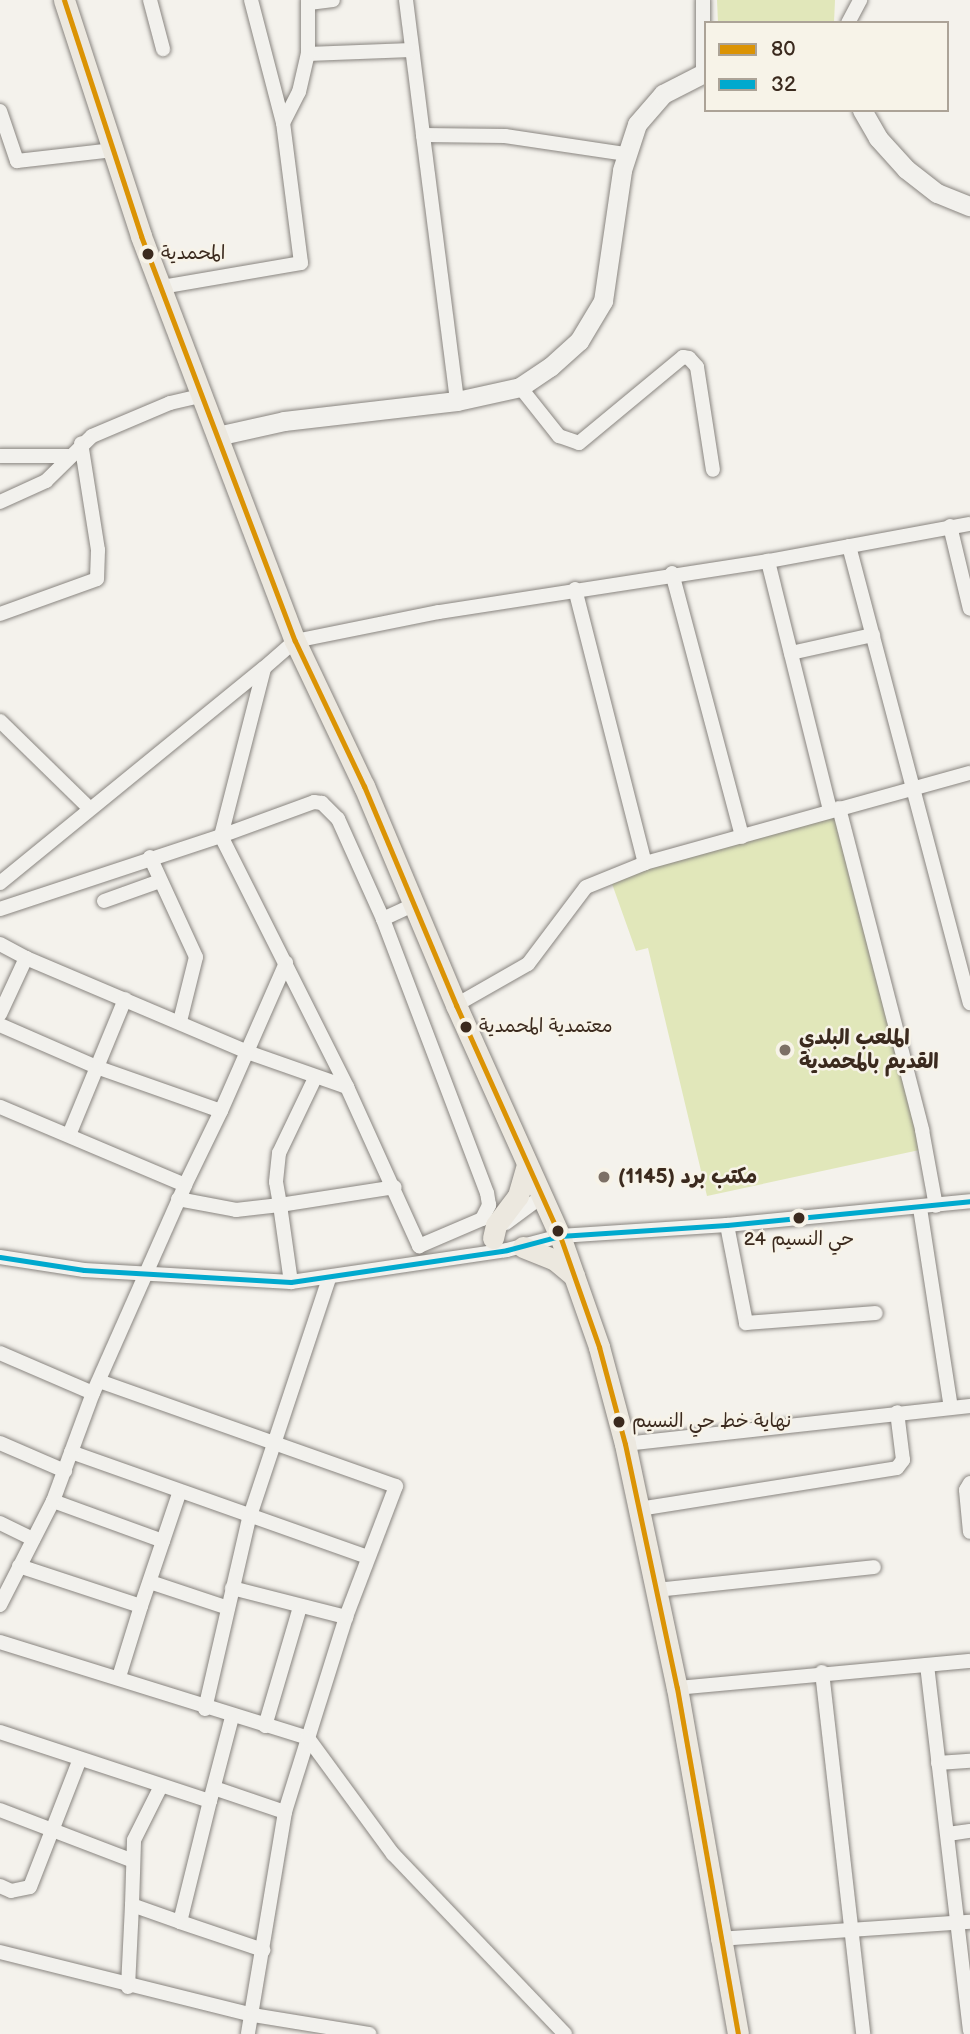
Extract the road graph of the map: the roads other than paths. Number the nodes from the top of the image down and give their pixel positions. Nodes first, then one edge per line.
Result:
1 (64, 0) edge
2 (150, 0) edge
3 (251, 0) edge
4 (333, 0) edge
5 (406, 0) edge
6 (703, 0) edge
7 (860, 0) edge
8 (309, 1) edge
9 (849, 13) edge
10 (163, 49) dead end
11 (411, 50) junction
12 (308, 54) junction
13 (704, 73) edge
14 (0, 111) edge
15 (863, 112) edge
16 (283, 122) junction
17 (424, 135) junction
18 (113, 150) junction
19 (625, 154) junction
20 (970, 206) edge
21 (162, 287) junction
22 (520, 387) junction
23 (201, 396) junction
24 (457, 401) junction
25 (217, 436) junction
26 (81, 443) junction
27 (0, 456) edge
28 (70, 456) junction
29 (713, 470) dead end
30 (0, 502) edge
31 (970, 524) edge
32 (950, 526) junction
33 (849, 545) junction
34 (768, 561) junction
35 (672, 573) junction
36 (575, 589) junction
37 (970, 609) edge
38 (0, 614) edge
39 (873, 635) junction
40 (295, 641) junction
41 (790, 653) junction
42 (264, 668) junction
43 (0, 721) edge
44 (970, 773) edge
45 (915, 788) junction
46 (89, 808) junction
47 (834, 809) junction
48 (221, 836) junction
49 (742, 837) junction
50 (150, 857) junction
51 (645, 863) junction
52 (160, 881) junction
53 (0, 883) edge
54 (104, 901) dead end
55 (415, 904) junction
56 (0, 909) edge
57 (383, 919) junction
58 (0, 944) edge
59 (26, 958) junction
60 (286, 963) junction
61 (125, 999) junction
62 (970, 1003) edge
63 (456, 1005) junction
64 (0, 1014) edge
65 (180, 1021) junction
66 (0, 1025) edge
67 (247, 1052) junction
68 (99, 1068) junction
69 (315, 1078) junction
70 (347, 1087) junction
71 (0, 1107) edge
72 (221, 1111) junction
73 (69, 1135) junction
74 (527, 1164) junction
75 (395, 1187) junction
76 (182, 1192) junction
77 (541, 1197) junction
78 (970, 1201) edge
79 (280, 1205) junction
80 (936, 1206) junction
81 (920, 1208) junction
82 (727, 1225) junction
83 (560, 1236) junction
84 (489, 1245) junction
85 (523, 1247) junction
86 (421, 1254) junction
87 (0, 1257) edge
88 (146, 1271) junction
89 (574, 1276) junction
90 (329, 1279) junction
91 (291, 1282) junction
92 (876, 1313) dead end
93 (0, 1353) edge
94 (96, 1387) junction
95 (970, 1406) edge
96 (951, 1408) junction
97 (897, 1412) junction
98 (0, 1443) edge
99 (274, 1443) junction
100 (625, 1444) junction
101 (71, 1452) junction
102 (65, 1471) junction
103 (970, 1483) edge
104 (179, 1494) junction
105 (53, 1501) junction
106 (639, 1509) junction
107 (249, 1519) junction
108 (0, 1523) edge
109 (970, 1532) edge
110 (33, 1539) junction
111 (163, 1541) junction
112 (368, 1557) junction
113 (19, 1566) junction
114 (874, 1567) dead end
115 (150, 1582) junction
116 (232, 1588) junction
117 (656, 1590) junction
118 (0, 1605) edge
119 (142, 1606) junction
120 (300, 1607) junction
121 (228, 1608) junction
122 (346, 1617) junction
123 (0, 1642) edge
124 (970, 1661) edge
125 (927, 1665) junction
126 (822, 1672) junction
127 (119, 1677) junction
128 (677, 1688) junction
129 (205, 1709) junction
130 (232, 1717) junction
131 (265, 1726) junction
132 (0, 1732) edge
133 (307, 1738) junction
134 (80, 1759) junction
135 (970, 1760) edge
136 (938, 1763) junction
137 (161, 1786) junction
138 (212, 1795) junction
139 (0, 1810) edge
140 (285, 1812) junction
141 (56, 1829) junction
142 (970, 1832) edge
143 (948, 1833) junction
144 (131, 1860) junction
145 (0, 1886) edge
146 (132, 1905) junction
147 (180, 1922) junction
148 (963, 1922) edge
149 (854, 1930) junction
150 (718, 1939) junction
151 (263, 1950) junction
152 (0, 1952) edge
153 (128, 1987) junction
154 (253, 2015) junction
155 (970, 2030) edge
156 (248, 2034) edge
157 (369, 2034) edge
158 (565, 2034) edge
159 (738, 2034) edge
160 (863, 2034) edge

1 - 18 main road
2 - 10 street
3 - 16 street
4 - 8 street
5 - 11 street
6 - 13 street
7 - 9 street
8 - 12 street
11 - 12 street
11 - 17 street
12 - 16 street
13 - 19 street
14 - 18 street
15 - 20 street
16 - 21 street
17 - 19 street
17 - 24 street
18 - 21 main road
19 - 22 street
21 - 23 main road
22 - 24 street
22 - 29 street
23 - 25 main road
23 - 26 street
24 - 25 street
25 - 40 main road
26 - 28 street
26 - 38 street
27 - 28 street
28 - 30 street
31 - 32 street
32 - 33 street
32 - 37 street
33 - 34 street
33 - 39 street
34 - 35 street
34 - 41 street
35 - 36 street
35 - 49 street
36 - 40 street
36 - 51 street
39 - 41 street
39 - 45 street
40 - 42 street
40 - 55 main road
41 - 47 street
42 - 46 street
42 - 48 street
43 - 46 street
44 - 45 street
45 - 47 street
45 - 62 street
46 - 53 street
47 - 49 street
47 - 80 street
48 - 50 street
48 - 57 street
48 - 60 street
49 - 51 street
50 - 52 street
50 - 56 street
51 - 63 street
52 - 54 street
52 - 65 street
55 - 57 street
55 - 63 main road
57 - 86 street
58 - 59 street
59 - 61 street
59 - 64 street
60 - 67 street
60 - 70 street
61 - 65 street
61 - 68 street
63 - 74 main road
65 - 67 street
66 - 68 street
67 - 69 street
67 - 72 street
68 - 72 street
68 - 73 street
69 - 70 street
69 - 79 street
70 - 75 street
71 - 73 street
72 - 76 street
73 - 76 street
74 - 77 main road
74 - 84 main road
75 - 79 street
75 - 86 street
76 - 79 street
76 - 88 street
77 - 83 main road
77 - 84 street
78 - 80 street
79 - 91 street
80 - 81 street
81 - 82 street
81 - 96 street
82 - 83 street
82 - 92 street
83 - 85 street
83 - 89 main road
84 - 85 street
84 - 86 street
85 - 89 main road
86 - 90 street
87 - 88 street
88 - 91 street
88 - 94 street
89 - 100 main road
90 - 91 street
90 - 99 street
93 - 94 street
94 - 99 street
94 - 101 street
95 - 96 street
96 - 97 street
97 - 100 street
97 - 106 street
98 - 102 street
99 - 107 street
99 - 112 street
100 - 106 main road
101 - 102 street
101 - 104 street
102 - 105 street
103 - 109 street
104 - 107 street
104 - 111 street
105 - 110 street
105 - 111 street
106 - 117 main road
107 - 112 street
107 - 116 street
108 - 110 street
110 - 113 street
111 - 115 street
112 - 122 street
113 - 118 street
113 - 119 street
114 - 117 street
115 - 119 street
115 - 121 street
116 - 120 street
116 - 121 street
117 - 128 main road
119 - 127 street
120 - 122 street
120 - 131 street
121 - 129 street
122 - 133 street
123 - 127 street
124 - 125 street
125 - 126 street
125 - 136 street
126 - 128 street
126 - 149 street
127 - 129 street
128 - 150 main road
129 - 130 street
130 - 131 street
130 - 138 street
131 - 133 street
132 - 134 street
133 - 140 street
133 - 158 street
134 - 137 street
134 - 141 street
135 - 136 street
136 - 143 street
137 - 138 street
137 - 144 street
138 - 140 street
138 - 147 street
139 - 141 street
140 - 151 street
141 - 144 street
141 - 145 street
142 - 143 street
143 - 148 street
144 - 146 street
146 - 147 street
146 - 153 street
147 - 151 street
148 - 149 street
148 - 155 street
149 - 150 street
149 - 160 street
150 - 159 main road
151 - 154 street
152 - 153 street
153 - 154 street
154 - 156 street
154 - 157 street

